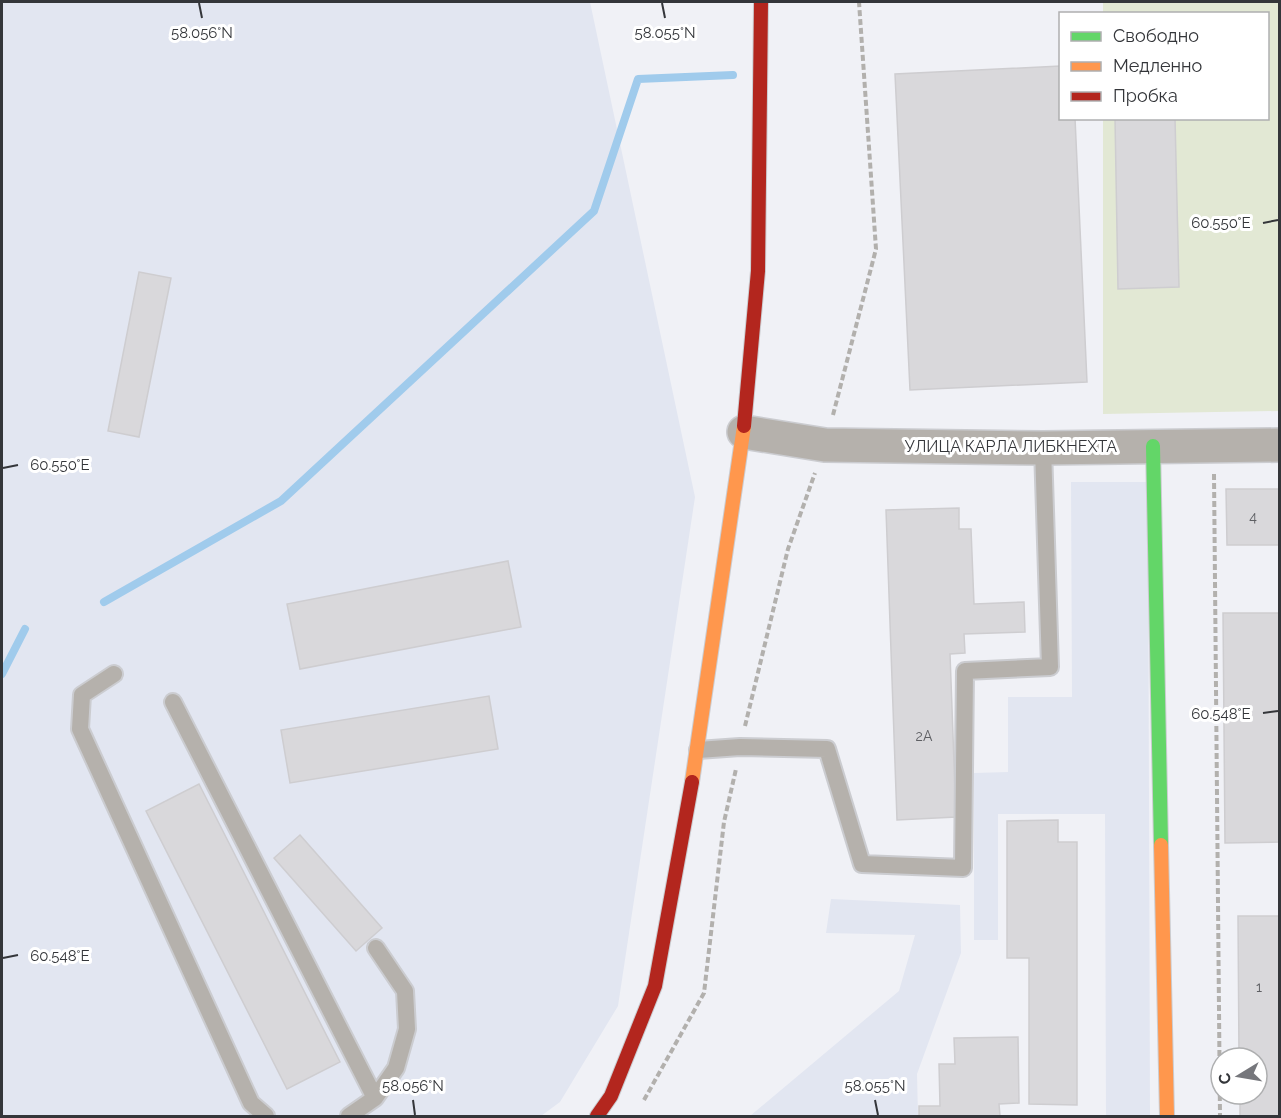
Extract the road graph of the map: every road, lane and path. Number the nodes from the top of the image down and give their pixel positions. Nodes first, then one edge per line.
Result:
1 (761, 2) edge
2 (859, 2) edge
3 (744, 432) junction
4 (825, 445) junction
5 (1280, 445) edge
6 (1154, 446) junction
7 (1043, 448) junction
8 (1214, 464) dead end
9 (114, 674) dead end
10 (173, 702) dead end
11 (740, 747) junction
12 (698, 750) junction
13 (376, 948) dead end
14 (375, 1098) junction
15 (641, 1106) dead end
16 (266, 1116) edge
17 (349, 1116) edge
18 (597, 1116) edge
19 (1167, 1116) edge
20 (1220, 1116) edge

1 - 3 street
2 - 4 path
3 - 4 street, УЛИЦА КАРЛА ЛИБКНЕХТА
3 - 12 street
4 - 7 street, УЛИЦА КАРЛА ЛИБКНЕХТА
4 - 11 path
5 - 6 street, УЛИЦА КАРЛА ЛИБКНЕХТА
6 - 7 street, УЛИЦА КАРЛА ЛИБКНЕХТА
6 - 19 street
7 - 11 lane
8 - 20 path
9 - 16 lane
10 - 14 lane
11 - 12 lane
11 - 15 path
12 - 18 street
13 - 14 lane
14 - 17 lane

